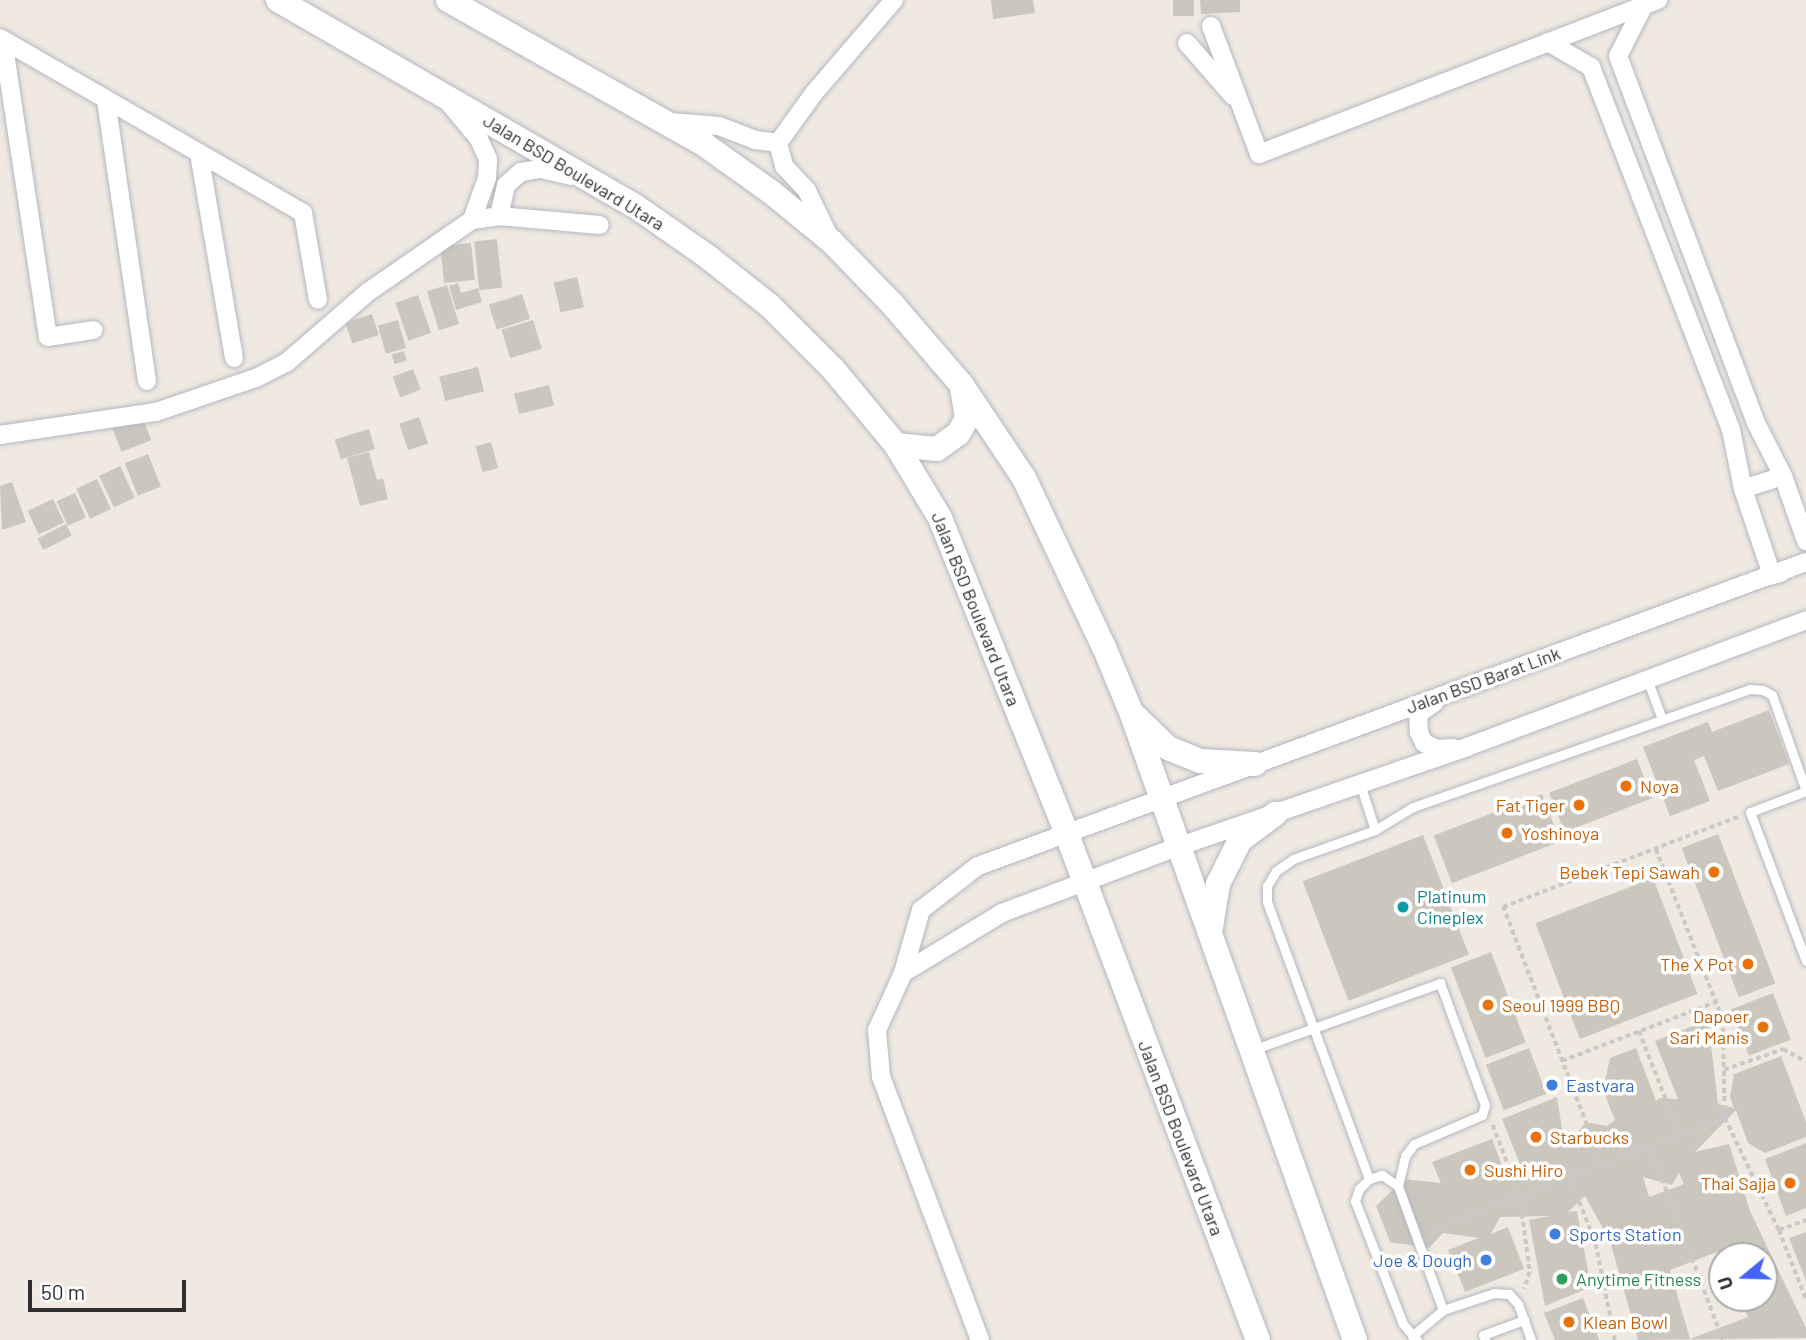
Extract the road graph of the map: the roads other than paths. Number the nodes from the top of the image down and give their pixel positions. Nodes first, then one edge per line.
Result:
1 (278, 0) edge
2 (448, 0) edge
3 (894, 0) edge
4 (1651, 3) edge
5 (1211, 26) dead end
6 (1, 39) edge
7 (1548, 42) junction
8 (1187, 43) dead end
9 (1619, 56) junction
10 (1591, 67) junction
11 (440, 93) junction
12 (107, 100) junction
13 (1240, 104) junction
14 (663, 121) junction
15 (778, 143) junction
16 (200, 153) junction
17 (595, 182) junction
18 (499, 216) junction
19 (472, 220) junction
20 (600, 225) dead end
21 (832, 242) junction
22 (318, 300) dead end
23 (93, 330) dead end
24 (234, 358) dead end
25 (147, 381) dead end
26 (961, 384) junction
27 (0, 435) edge
28 (896, 445) junction
29 (1783, 476) junction
30 (1743, 489) junction
31 (1806, 541) edge
32 (1806, 562) edge
33 (1806, 570) edge
34 (1772, 575) junction
35 (1805, 623) edge
36 (1647, 679) junction
37 (1447, 694) junction
38 (1131, 712) junction
39 (1662, 719) junction
40 (1467, 747) junction
41 (1255, 764) junction
42 (1360, 784) junction
43 (1806, 791) edge
44 (1160, 797) junction
45 (1275, 814) junction
46 (1375, 830) junction
47 (1066, 832) junction
48 (1177, 847) junction
49 (1084, 882) junction
50 (1801, 935) edge
51 (1209, 937) junction
52 (1806, 961) edge
53 (903, 973) junction
54 (1313, 1028) junction
55 (1251, 1051) junction
56 (1369, 1180) junction
57 (1398, 1185) junction
58 (1443, 1310) junction
59 (1524, 1320) junction
60 (1414, 1338) edge
61 (980, 1340) edge
62 (1258, 1340) edge
63 (1355, 1340) edge
64 (1485, 1340) edge
65 (1531, 1340) edge

1 - 11 main road, Jalan BSD Boulevard Utara
2 - 14 main road
3 - 15 street
4 - 7 street
4 - 9 street
5 - 13 street
6 - 12 street
6 - 23 street
7 - 10 street
7 - 13 street
8 - 13 street
9 - 10 street
9 - 29 street
10 - 30 street
11 - 17 main road, Jalan BSD Boulevard Utara
11 - 19 street
12 - 16 street
12 - 25 street
14 - 15 street
14 - 21 main road
15 - 21 street
16 - 22 street
16 - 24 street
17 - 18 street
17 - 28 main road, Jalan BSD Boulevard Utara
18 - 19 street
18 - 20 street
19 - 27 street
21 - 26 main road
26 - 28 main road
26 - 38 main road
28 - 47 main road, Jalan BSD Boulevard Utara
29 - 30 street
29 - 31 street
30 - 34 street
32 - 34 street, Jalan BSD Barat Link
33 - 34 street
34 - 37 street, Jalan BSD Barat Link
35 - 36 street
36 - 39 lane
36 - 40 street
37 - 40 street
37 - 41 street, Jalan BSD Barat Link
38 - 41 main road
38 - 44 main road
39 - 43 lane
39 - 46 lane
40 - 42 street
41 - 44 street, Jalan BSD Barat Link
42 - 45 street
42 - 46 lane
43 - 50 lane
44 - 47 street, Jalan BSD Barat Link
44 - 48 main road
45 - 48 street
45 - 51 main road
46 - 54 lane
47 - 49 main road, Jalan BSD Boulevard Utara
47 - 53 street, Jalan BSD Barat Link
48 - 49 street
48 - 51 main road
49 - 53 street
49 - 62 main road, Jalan BSD Boulevard Utara
50 - 52 lane
51 - 55 main road
53 - 61 street, Jalan BSD Barat Link
54 - 55 lane
54 - 56 lane
54 - 57 lane
55 - 63 main road
56 - 57 lane
56 - 60 lane
57 - 58 lane
58 - 59 lane
58 - 60 lane
59 - 64 lane
59 - 65 lane

